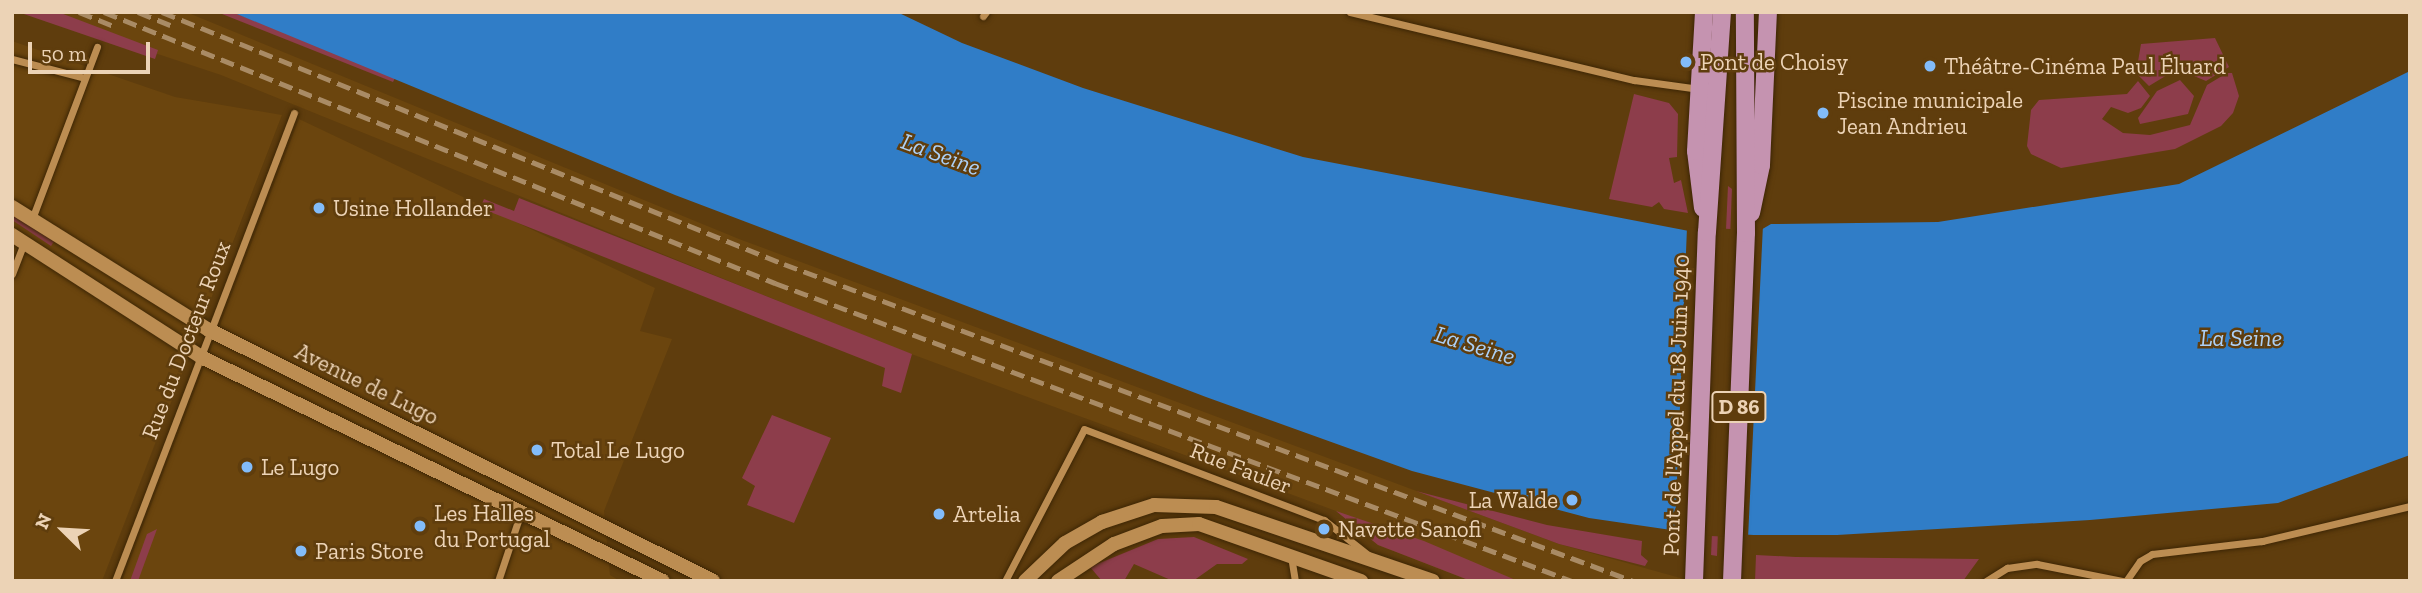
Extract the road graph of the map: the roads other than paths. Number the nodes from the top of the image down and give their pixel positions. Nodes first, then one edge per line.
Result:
1 (1350, 12) edge
2 (1704, 12) edge
3 (1722, 12) edge
4 (1745, 12) edge
5 (1768, 12) edge
6 (97, 47) dead end
7 (12, 59) edge
8 (85, 78) junction
9 (1700, 89) junction
10 (295, 113) dead end
11 (12, 207) edge
12 (32, 219) junction
13 (1707, 232) junction
14 (1746, 233) junction
15 (18, 238) edge
16 (12, 274) edge
17 (209, 330) junction
18 (201, 357) junction
19 (2410, 506) edge
20 (522, 510) junction
21 (1291, 555) junction
22 (1374, 560) junction
23 (1340, 574) junction
24 (1427, 580) edge
25 (115, 581) edge
26 (498, 581) edge
27 (663, 581) edge
28 (713, 581) edge
29 (1005, 581) edge
30 (1025, 581) edge
31 (1058, 581) edge
32 (1295, 581) edge
33 (1325, 581) edge
34 (1362, 581) edge
35 (1694, 581) edge
36 (1732, 581) edge
37 (1986, 581) edge
38 (2124, 581) edge

1 - 9 street
2 - 9 main road, D 86
3 - 13 main road, D 86
4 - 14 main road, D 86
5 - 14 main road, D 86
6 - 8 street
7 - 8 street
8 - 12 street
9 - 13 main road, D 86
10 - 17 street, Rue du Docteur Roux
11 - 12 main road, Avenue de Lugo
12 - 17 main road, Avenue de Lugo
13 - 35 main road, Pont de l'Appel du 18 Juin 1940 / D 86
14 - 36 main road, D 86
15 - 16 street
15 - 18 main road, Avenue de Lugo
17 - 18 street, Rue du Docteur Roux
17 - 28 main road, Avenue de Lugo
18 - 20 main road, Avenue de Lugo
18 - 25 street, Rue du Docteur Roux
19 - 38 street
20 - 26 street
20 - 27 main road, Avenue de Lugo
21 - 23 main road
21 - 31 main road
21 - 32 street
22 - 24 main road
22 - 29 street, Rue Fauler
22 - 30 main road
23 - 33 street
23 - 34 main road
37 - 38 street

